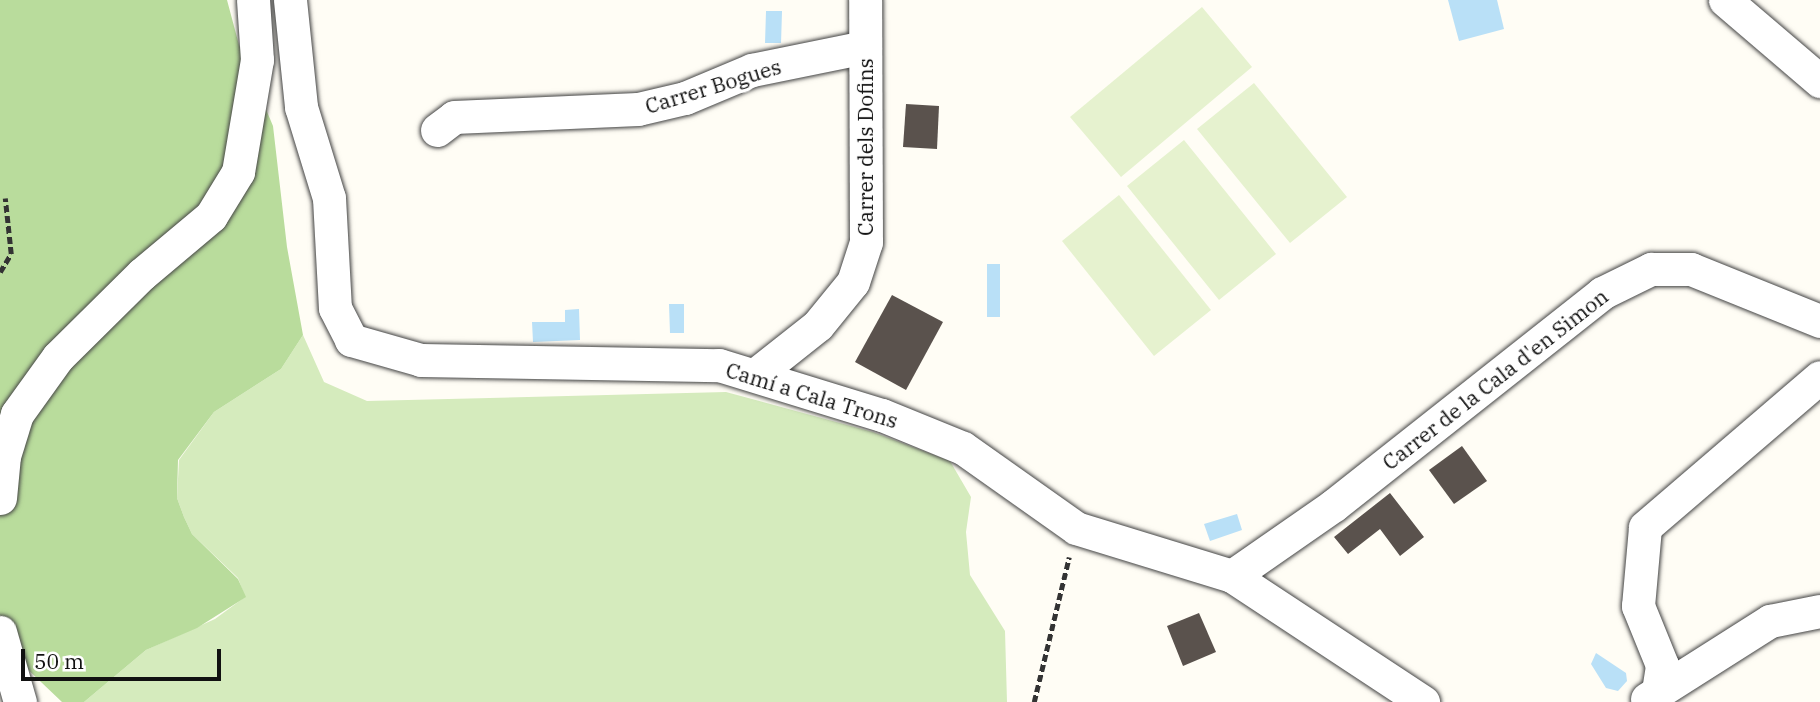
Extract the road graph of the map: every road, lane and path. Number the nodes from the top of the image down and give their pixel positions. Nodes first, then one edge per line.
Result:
1 (253, 0) edge
2 (290, 0) edge
3 (865, 0) edge
4 (1725, 0) edge
5 (865, 47) junction
6 (1820, 81) edge
7 (437, 130) dead end
8 (5, 198) dead end
9 (0, 272) edge
10 (1820, 321) edge
11 (755, 375) junction
12 (1820, 377) edge
13 (0, 498) edge
14 (1076, 528) junction
15 (1231, 576) junction
16 (1820, 611) edge
17 (0, 632) edge
18 (1650, 696) edge
19 (20, 702) edge
20 (1034, 702) edge
21 (1423, 702) edge

1 - 13 street
2 - 11 street, Camí a Cala Trons
3 - 5 street, Carrer dels Dofins
4 - 6 street
5 - 7 street, Carrer Bogues
5 - 11 street, Carrer dels Dofins
8 - 9 path
10 - 15 street, Carrer de la Cala d'en Simon
11 - 14 street, Camí a Cala Trons
12 - 18 street
14 - 15 street, Camí a Cala Trons
14 - 20 path
15 - 21 street, Camí a Cala Trons
16 - 18 street
17 - 19 street

